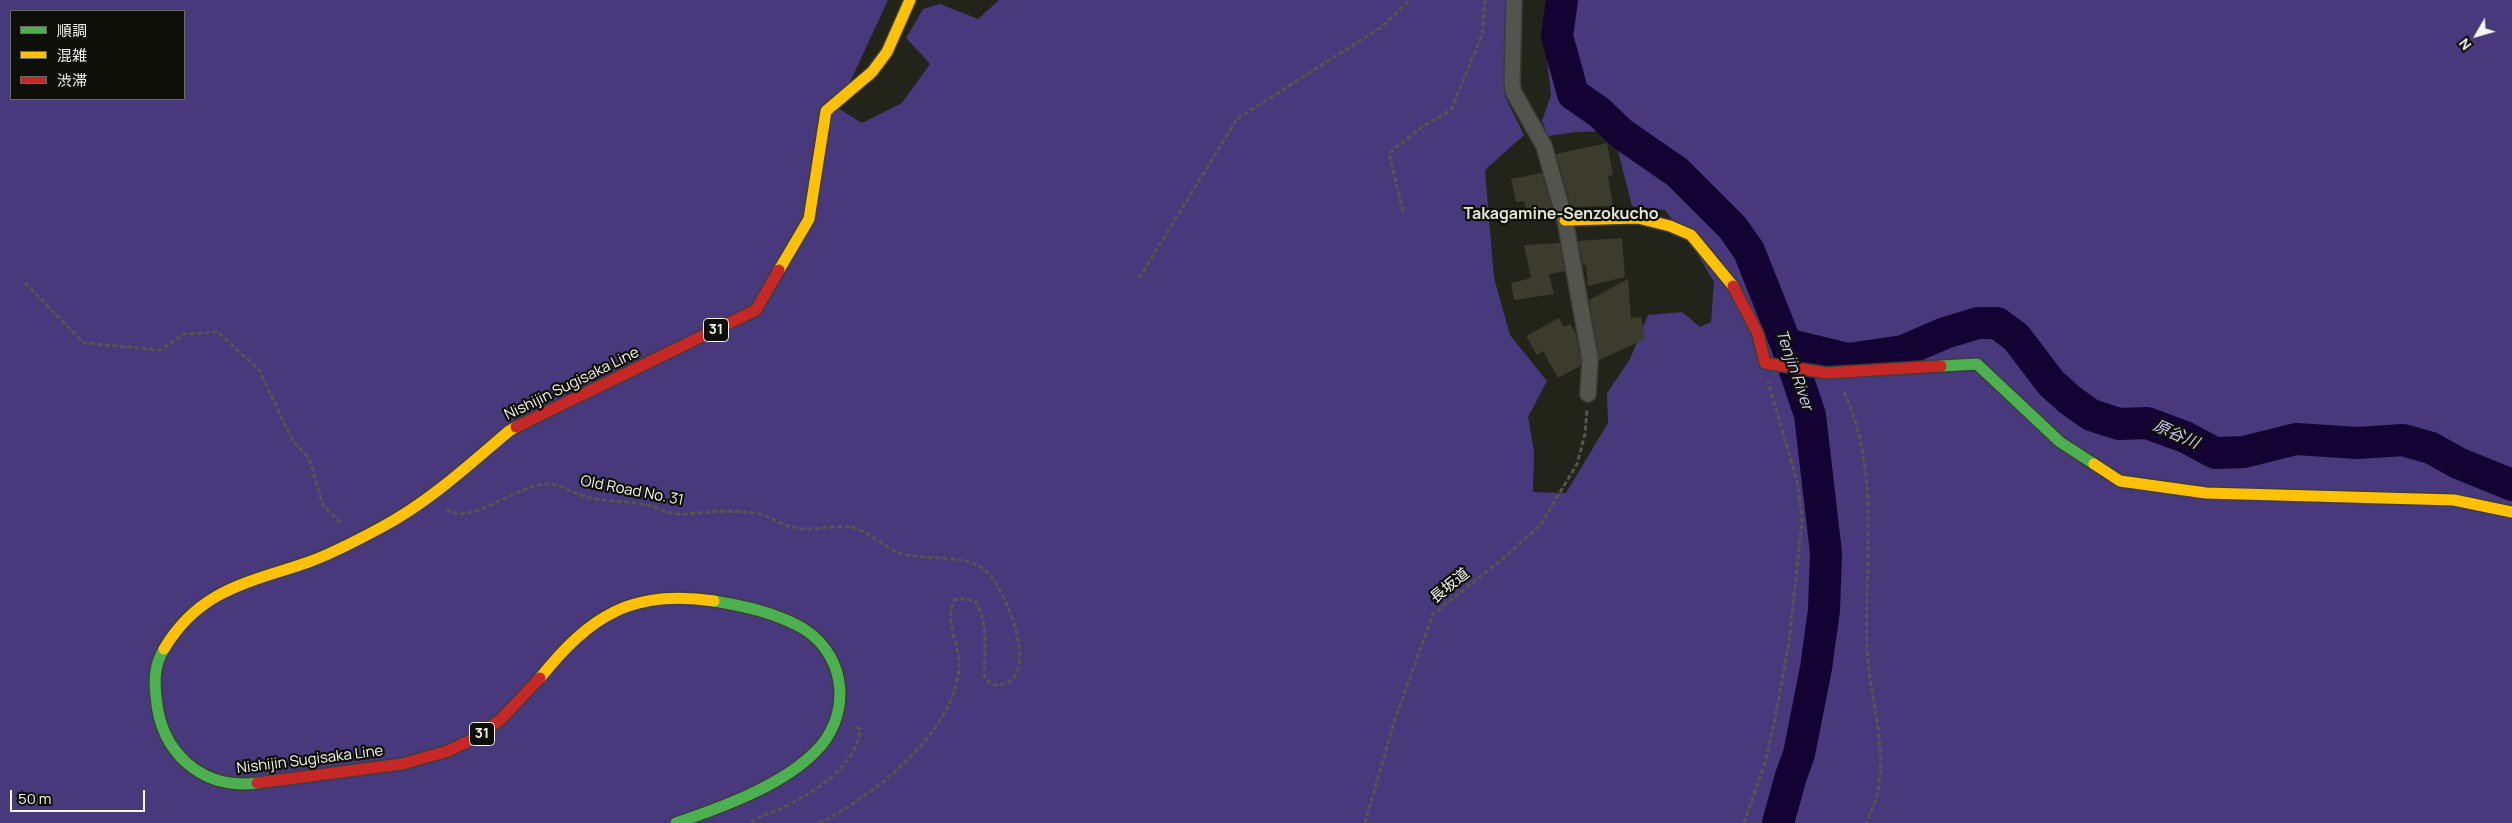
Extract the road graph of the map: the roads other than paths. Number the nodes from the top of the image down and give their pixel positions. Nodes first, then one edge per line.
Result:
1 (910, 0) edge
2 (1514, 0) edge
3 (1566, 220) junction
4 (1588, 394) road end
5 (2512, 512) edge
6 (676, 823) edge

1 - 6 main road, Nishijin Sugisaka Line / 31
2 - 3 street
3 - 4 street
3 - 5 main road

